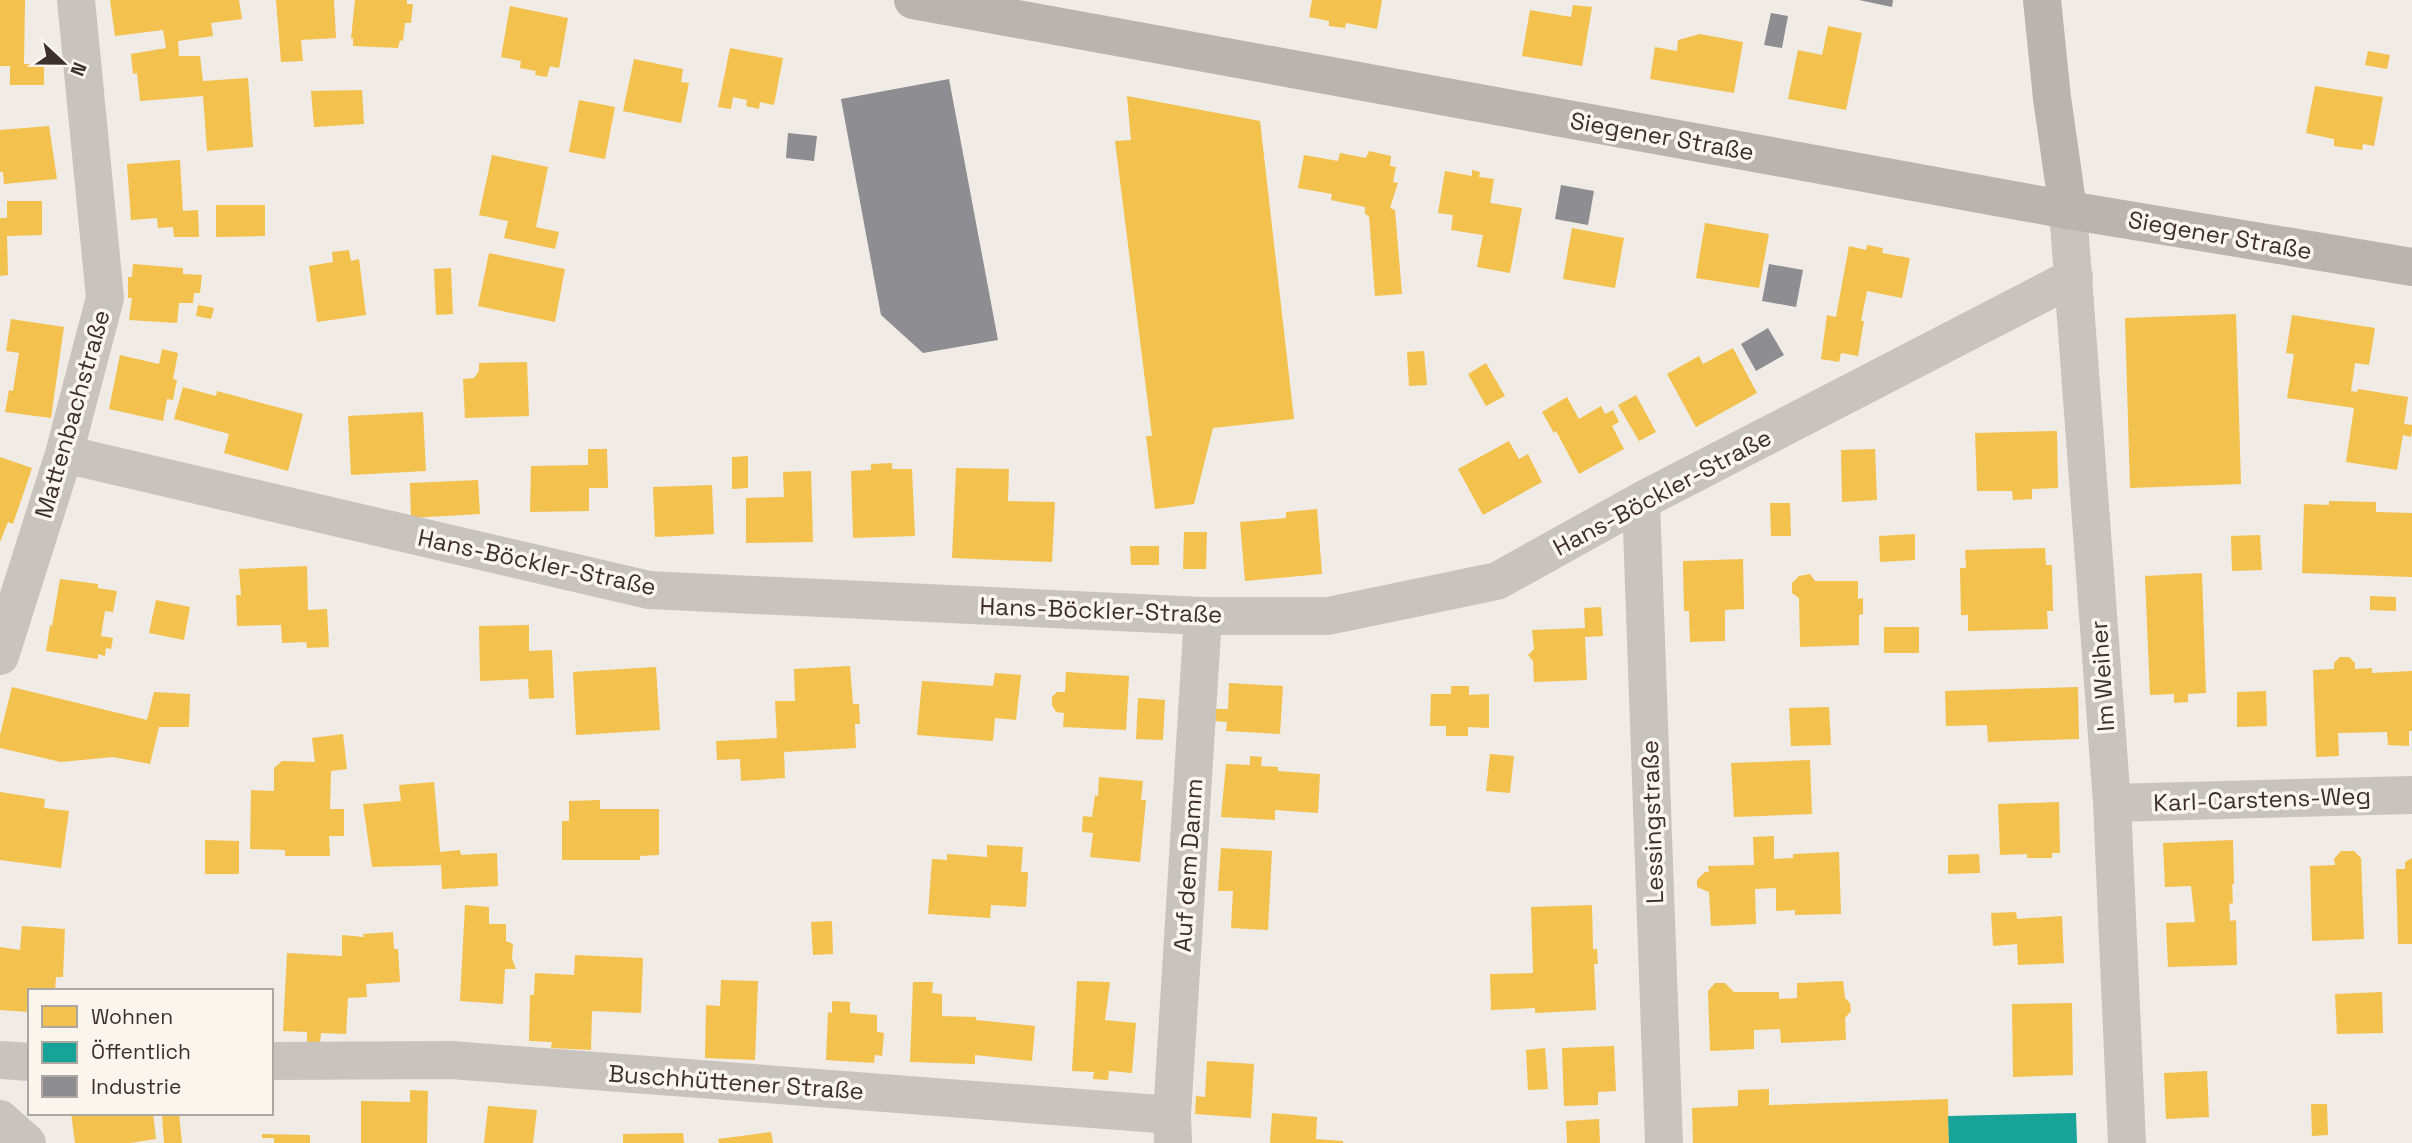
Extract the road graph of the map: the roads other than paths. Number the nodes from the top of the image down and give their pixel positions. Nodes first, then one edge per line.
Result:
1 (76, 0) edge
2 (913, 0) edge
3 (2042, 0) edge
4 (2068, 209) junction
5 (2412, 267) edge
6 (2074, 277) junction
7 (64, 454) junction
8 (1641, 501) junction
9 (1203, 616) junction
10 (0, 656) edge
11 (2412, 794) edge
12 (2112, 803) junction
13 (0, 1060) edge
14 (273, 1061) edge
15 (28, 1062) edge
16 (0, 1119) edge
17 (1173, 1129) edge
18 (27, 1143) edge
19 (1664, 1143) edge
20 (2127, 1143) edge

1 - 7 street, Mattenbachstraße
2 - 4 main road, Siegener Straße
3 - 4 main road
4 - 5 main road, Siegener Straße
4 - 6 street, Im Weiher
6 - 8 street, Hans-Böckler-Straße
6 - 12 street, Im Weiher
7 - 9 street, Hans-Böckler-Straße
7 - 10 street, Mattenbachstraße
8 - 9 street, Hans-Böckler-Straße
8 - 19 street, Lessingstraße
9 - 17 street, Auf dem Damm
11 - 12 street, Karl-Carstens-Weg
12 - 20 street, Im Weiher
13 - 15 street
14 - 17 street, Buschhüttener Straße
16 - 18 street

